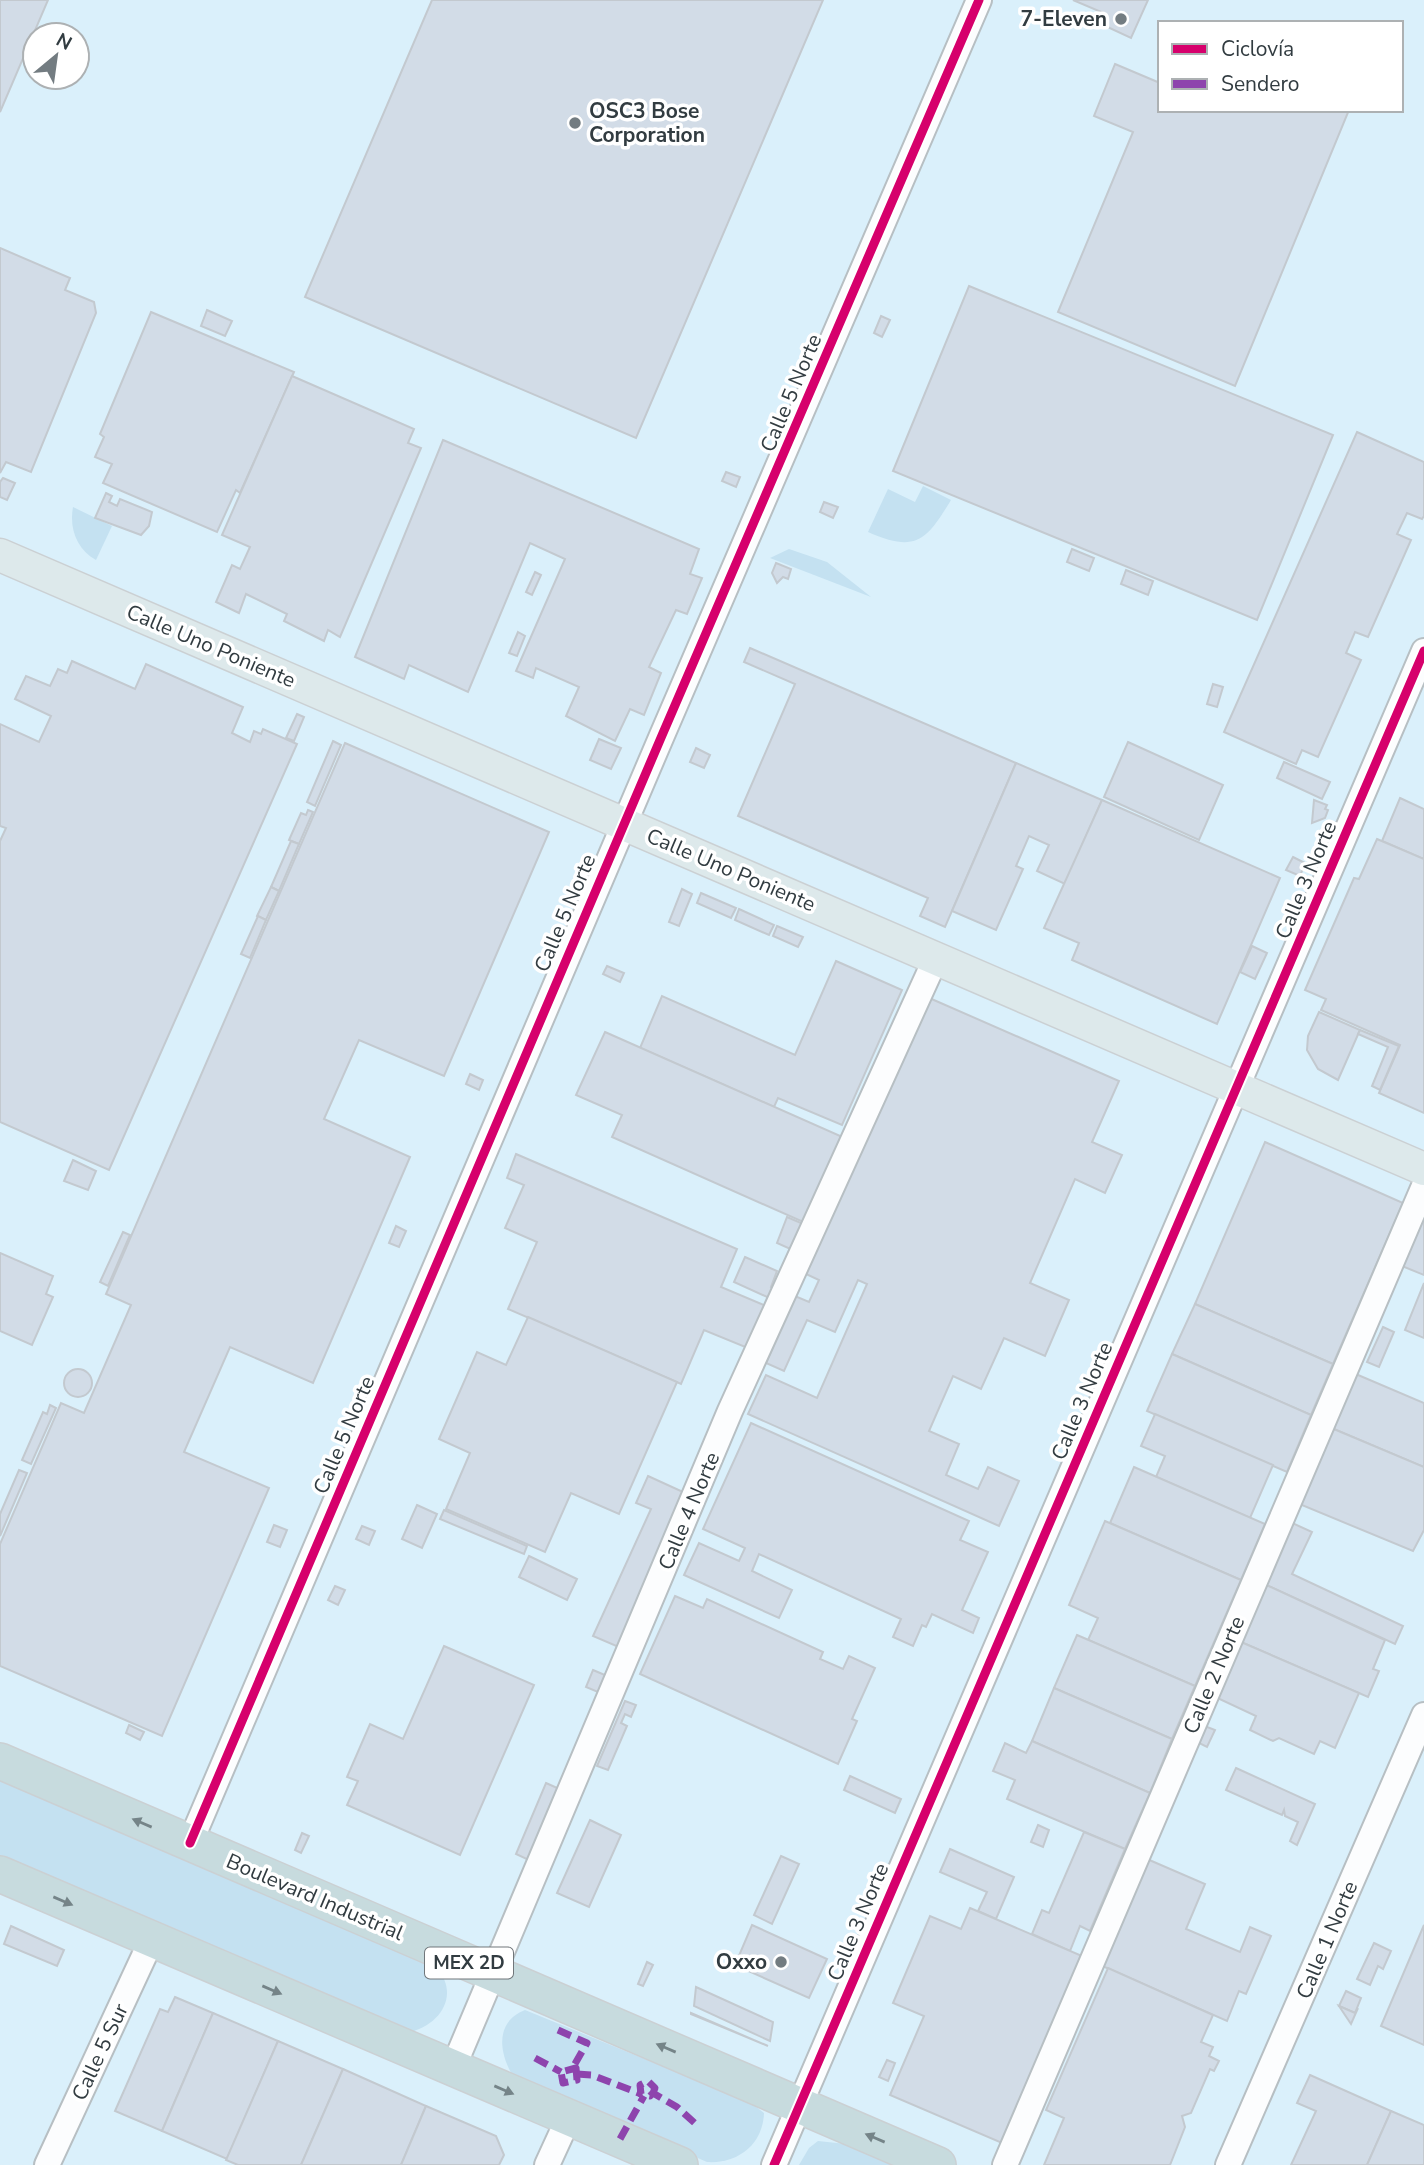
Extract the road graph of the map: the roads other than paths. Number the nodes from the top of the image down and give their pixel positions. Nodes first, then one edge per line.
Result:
1 (979, 0) edge
2 (0, 555) edge
3 (1424, 651) edge
4 (622, 823) junction
5 (936, 958) junction
6 (1235, 1087) junction
7 (1424, 1169) edge
8 (1424, 1186) edge
9 (1424, 1715) edge
10 (0, 1761) edge
11 (190, 1843) junction
12 (0, 1874) edge
13 (152, 1939) junction
14 (494, 1974) junction
15 (453, 2068) junction
16 (799, 2105) junction
17 (569, 2117) junction
18 (47, 2165) edge
19 (547, 2165) edge
20 (680, 2165) edge
21 (774, 2165) edge
22 (938, 2165) edge
23 (1004, 2165) edge
24 (1228, 2165) edge

1 - 4 street, Calle 5 Norte
2 - 4 main road, Calle Uno Poniente
3 - 6 street, Calle 3 Norte
4 - 5 main road, Calle Uno Poniente
4 - 11 street, Calle 5 Norte
5 - 6 main road, Calle Uno Poniente
5 - 14 street, Calle 4 Norte
6 - 7 main road, Calle Uno Poniente
6 - 16 street, Calle 3 Norte
8 - 23 street, Calle 2 Norte
9 - 24 street, Calle 1 Norte
11 -> 10 highway, Boulevard Industrial / MEX 2D
11 - 14 highway, Boulevard Industrial / MEX 2D
12 -> 13 highway
13 -> 15 highway
13 - 18 street, Calle 5 Sur
14 - 15 street, Calle 4 Norte
16 -> 14 highway, Boulevard Industrial / MEX 2D
15 -> 17 highway
16 - 21 street, Calle 3 Norte
22 -> 16 highway, Boulevard Industrial / MEX 2D
17 - 19 street
17 - 20 highway

